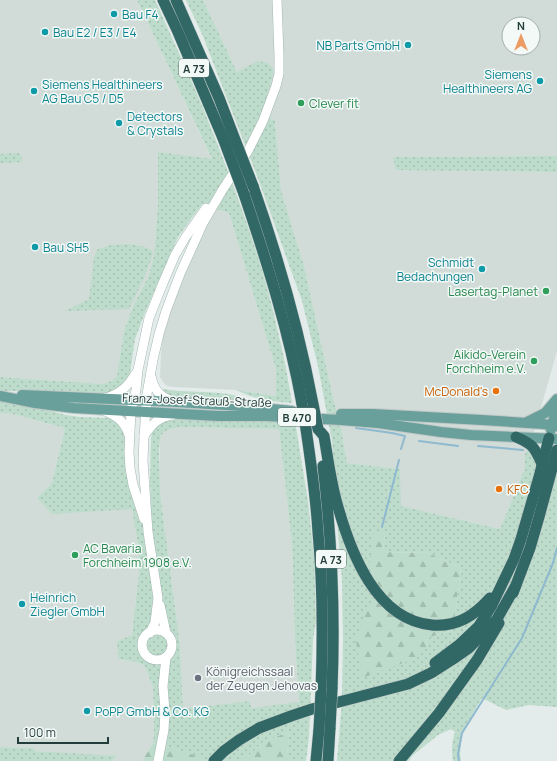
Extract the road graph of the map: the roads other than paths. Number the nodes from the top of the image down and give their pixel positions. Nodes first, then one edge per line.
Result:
1 (162, 0) edge
2 (176, 0) edge
3 (278, 0) edge
4 (227, 135) junction
5 (223, 189) junction
6 (138, 370) junction
7 (150, 375) junction
8 (2, 397) edge
9 (102, 398) junction
10 (557, 399) edge
11 (133, 400) junction
12 (146, 400) junction
13 (178, 402) junction
14 (557, 405) edge
15 (102, 410) junction
16 (131, 411) junction
17 (145, 412) junction
18 (177, 414) junction
19 (431, 418) junction
20 (525, 423) junction
21 (554, 425) edge
22 (416, 428) junction
23 (318, 429) junction
24 (144, 437) junction
25 (516, 437) junction
26 (130, 438) junction
27 (553, 438) edge
28 (557, 450) edge
29 (551, 463) edge
30 (148, 532) junction
31 (506, 576) junction
32 (515, 587) junction
33 (158, 598) junction
34 (150, 633) junction
35 (166, 633) junction
36 (166, 657) junction
37 (150, 658) junction
38 (164, 686) junction
39 (326, 690) junction
40 (362, 696) junction
41 (324, 729) junction
42 (158, 761) edge
43 (214, 761) edge
44 (316, 761) edge
45 (328, 761) edge
46 (399, 761) edge

1 - 4 highway, A 73
2 - 4 highway, A 73
3 - 5 main road
4 - 23 highway, A 73, bridge
4 - 39 highway, A 73, bridge
5 - 6 main road
5 - 7 main road
6 - 9 main road
6 - 11 main road
7 - 12 main road
7 - 13 main road
8 - 9 main road, Franz-Josef-Strauß-Straße / B 470
8 - 15 main road, Franz-Josef-Strauß-Straße / B 470
9 - 11 main road, Franz-Josef-Strauß-Straße / B 470
10 - 20 main road
11 - 12 main road, Franz-Josef-Strauß-Straße / B 470
11 - 16 main road
12 - 13 main road, Franz-Josef-Strauß-Straße / B 470
12 - 17 main road
13 - 19 main road, Franz-Josef-Strauß-Straße / B 470
14 - 21 main road
15 - 16 main road, Franz-Josef-Strauß-Straße / B 470
15 - 26 main road
16 - 17 main road, Franz-Josef-Strauß-Straße / B 470
16 - 26 main road
17 - 18 main road, Franz-Josef-Strauß-Straße / B 470
17 - 24 main road
18 - 22 main road, Franz-Josef-Strauß-Straße / B 470
18 - 24 main road
19 - 20 main road, Franz-Josef-Strauß-Straße / B 470
19 - 22 main road
20 - 21 main road, Franz-Josef-Strauß-Straße / B 470
21 - 27 main road
22 - 25 main road, Franz-Josef-Strauß-Straße / B 470
23 - 31 highway
23 - 39 highway, A 73
24 - 30 main road
25 - 27 main road, Franz-Josef-Strauß-Straße / B 470
25 - 29 highway
26 - 30 main road
27 - 29 highway
28 - 29 highway
29 - 31 highway
29 - 32 highway
30 - 33 main road
31 - 40 highway
32 - 40 highway
32 - 46 highway
33 - 34 main road
33 - 35 main road
34 - 35 main road
34 - 37 main road
35 - 36 main road
36 - 37 main road
36 - 38 main road
37 - 38 main road
38 - 42 main road
39 - 41 highway, A 73, bridge
40 - 43 highway
41 - 44 highway, A 73
41 - 45 highway, A 73

